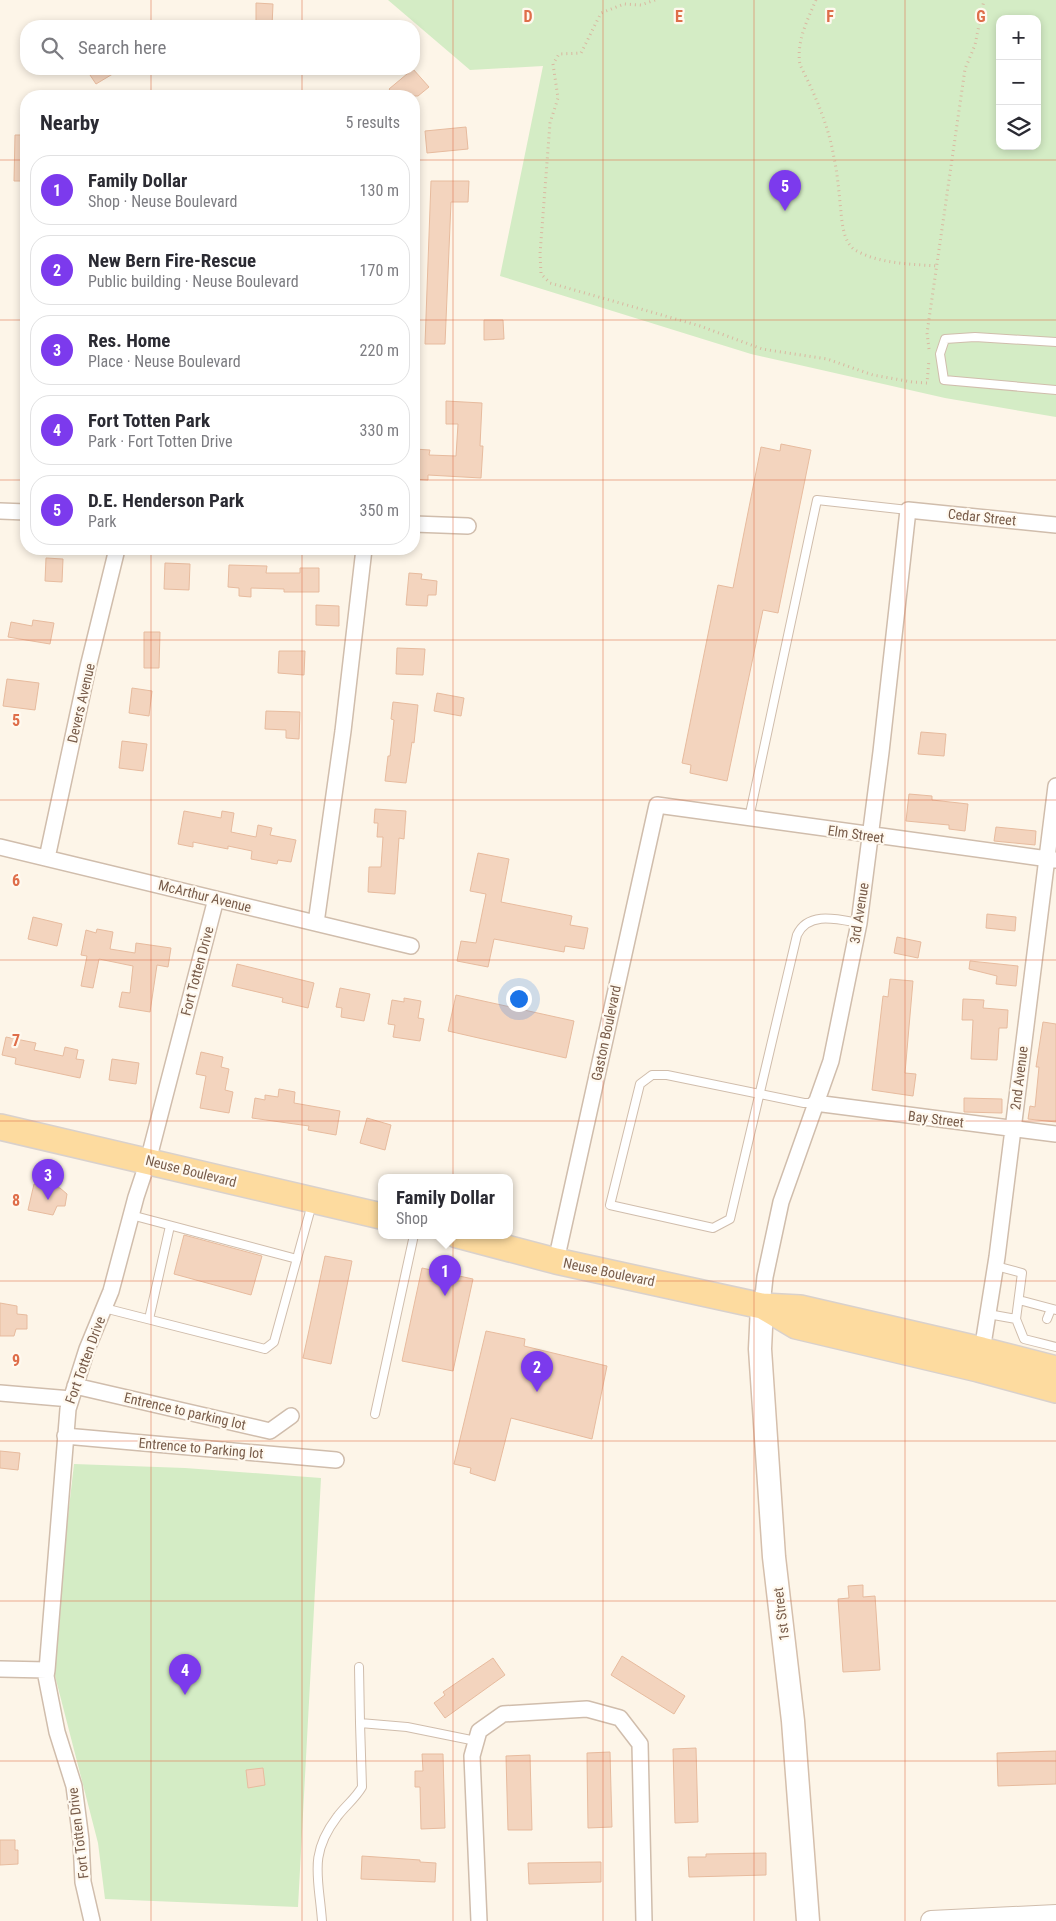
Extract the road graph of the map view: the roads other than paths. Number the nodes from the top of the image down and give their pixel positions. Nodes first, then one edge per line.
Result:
1 (1056, 342) edge
2 (1056, 390) edge
3 (908, 510) junction
4 (0, 511) edge
5 (20, 512) edge
6 (420, 524) edge
7 (1056, 525) edge
8 (468, 526) dead end
9 (116, 555) edge
10 (363, 555) edge
11 (1056, 786) edge
12 (657, 805) joint
13 (749, 818) junction
14 (870, 836) junction
15 (0, 847) edge
16 (47, 858) junction
17 (1052, 860) edge
18 (216, 899) junction
19 (316, 923) junction
20 (859, 923) junction
21 (411, 946) dead end
22 (759, 1094) junction
23 (815, 1103) junction
24 (0, 1127) edge
25 (1013, 1129) junction
26 (1056, 1134) edge
27 (148, 1161) junction
28 (313, 1201) junction
29 (131, 1215) junction
30 (378, 1215) edge
31 (170, 1226) junction
32 (413, 1239) edge
33 (472, 1239) edge
34 (296, 1259) junction
35 (556, 1261) junction
36 (996, 1266) junction
37 (1019, 1300) junction
38 (762, 1306) junction
39 (104, 1308) junction
40 (1053, 1309) edge
41 (988, 1314) junction
42 (149, 1319) junction
43 (1016, 1319) junction
44 (1047, 1319) dead end
45 (1056, 1347) edge
46 (1021, 1349) junction
47 (980, 1360) junction
48 (1056, 1369) edge
49 (1056, 1390) edge
50 (73, 1392) junction
51 (0, 1394) edge
52 (375, 1414) dead end
53 (290, 1416) dead end
54 (65, 1436) junction
55 (336, 1460) dead end
56 (359, 1667) dead end
57 (0, 1669) edge
58 (47, 1670) junction
59 (360, 1723) junction
60 (476, 1740) junction
61 (1056, 1916) edge
62 (955, 1920) edge
63 (92, 1921) edge
64 (322, 1921) edge
65 (479, 1921) edge
66 (644, 1921) edge
67 (808, 1921) edge
68 (931, 1921) edge

1 - 2 lane
3 - 7 street, Cedar Street
3 - 13 lane
3 - 14 street, 3rd Avenue
4 - 5 street
6 - 8 street
9 - 16 street, Devers Avenue
10 - 19 street
11 - 17 street, 2nd Avenue
12 - 13 street, Elm Street
12 - 35 street, Gaston Boulevard
13 - 14 street, Elm Street
14 - 17 street, Elm Street
14 - 20 street, 3rd Avenue
15 - 16 street, McArthur Avenue
16 - 18 street, McArthur Avenue
17 - 25 street, 2nd Avenue
18 - 19 street, McArthur Avenue
18 - 27 street, Fort Totten Drive
19 - 21 street, McArthur Avenue
20 - 22 lane
20 - 23 street, 3rd Avenue
22 - 22 lane
22 - 23 lane
23 - 25 street, Bay Street
23 - 38 street, 3rd Avenue
24 - 27 main road, Neuse Boulevard
25 - 26 street, Bay Street
25 - 36 street, 2nd Avenue
27 - 28 main road, Neuse Boulevard
27 - 29 street, Fort Totten Drive
28 - 30 main road, Neuse Boulevard
28 - 34 lane
29 - 31 lane
29 - 39 street, Fort Totten Drive
31 - 34 lane
31 - 42 lane
32 - 52 lane
33 - 35 main road, Neuse Boulevard
34 - 42 lane
35 - 38 main road, Neuse Boulevard
36 - 37 lane
36 - 41 street, 2nd Avenue
37 - 40 lane
37 - 43 lane
38 - 47 main road, Neuse Boulevard
38 - 67 main road, 1st Street
39 - 42 lane
39 - 50 street, Fort Totten Drive
40 - 44 lane
41 - 43 lane
41 - 47 street, 2nd Avenue
43 - 46 lane
45 - 46 lane
46 - 47 main road, Neuse Boulevard
46 - 48 main road, Neuse Boulevard
47 - 49 main road, Neuse Boulevard
50 - 51 street, Entrence to parking lot
50 - 53 street, Entrence to parking lot
50 - 54 street, Fort Totten Drive
54 - 55 street, Entrence to Parking lot
54 - 58 street, Fort Totten Drive
56 - 59 lane
57 - 58 street
58 - 63 street, Fort Totten Drive
59 - 60 lane
59 - 64 lane
60 - 65 street
60 - 66 street
61 - 62 street
62 - 68 street

